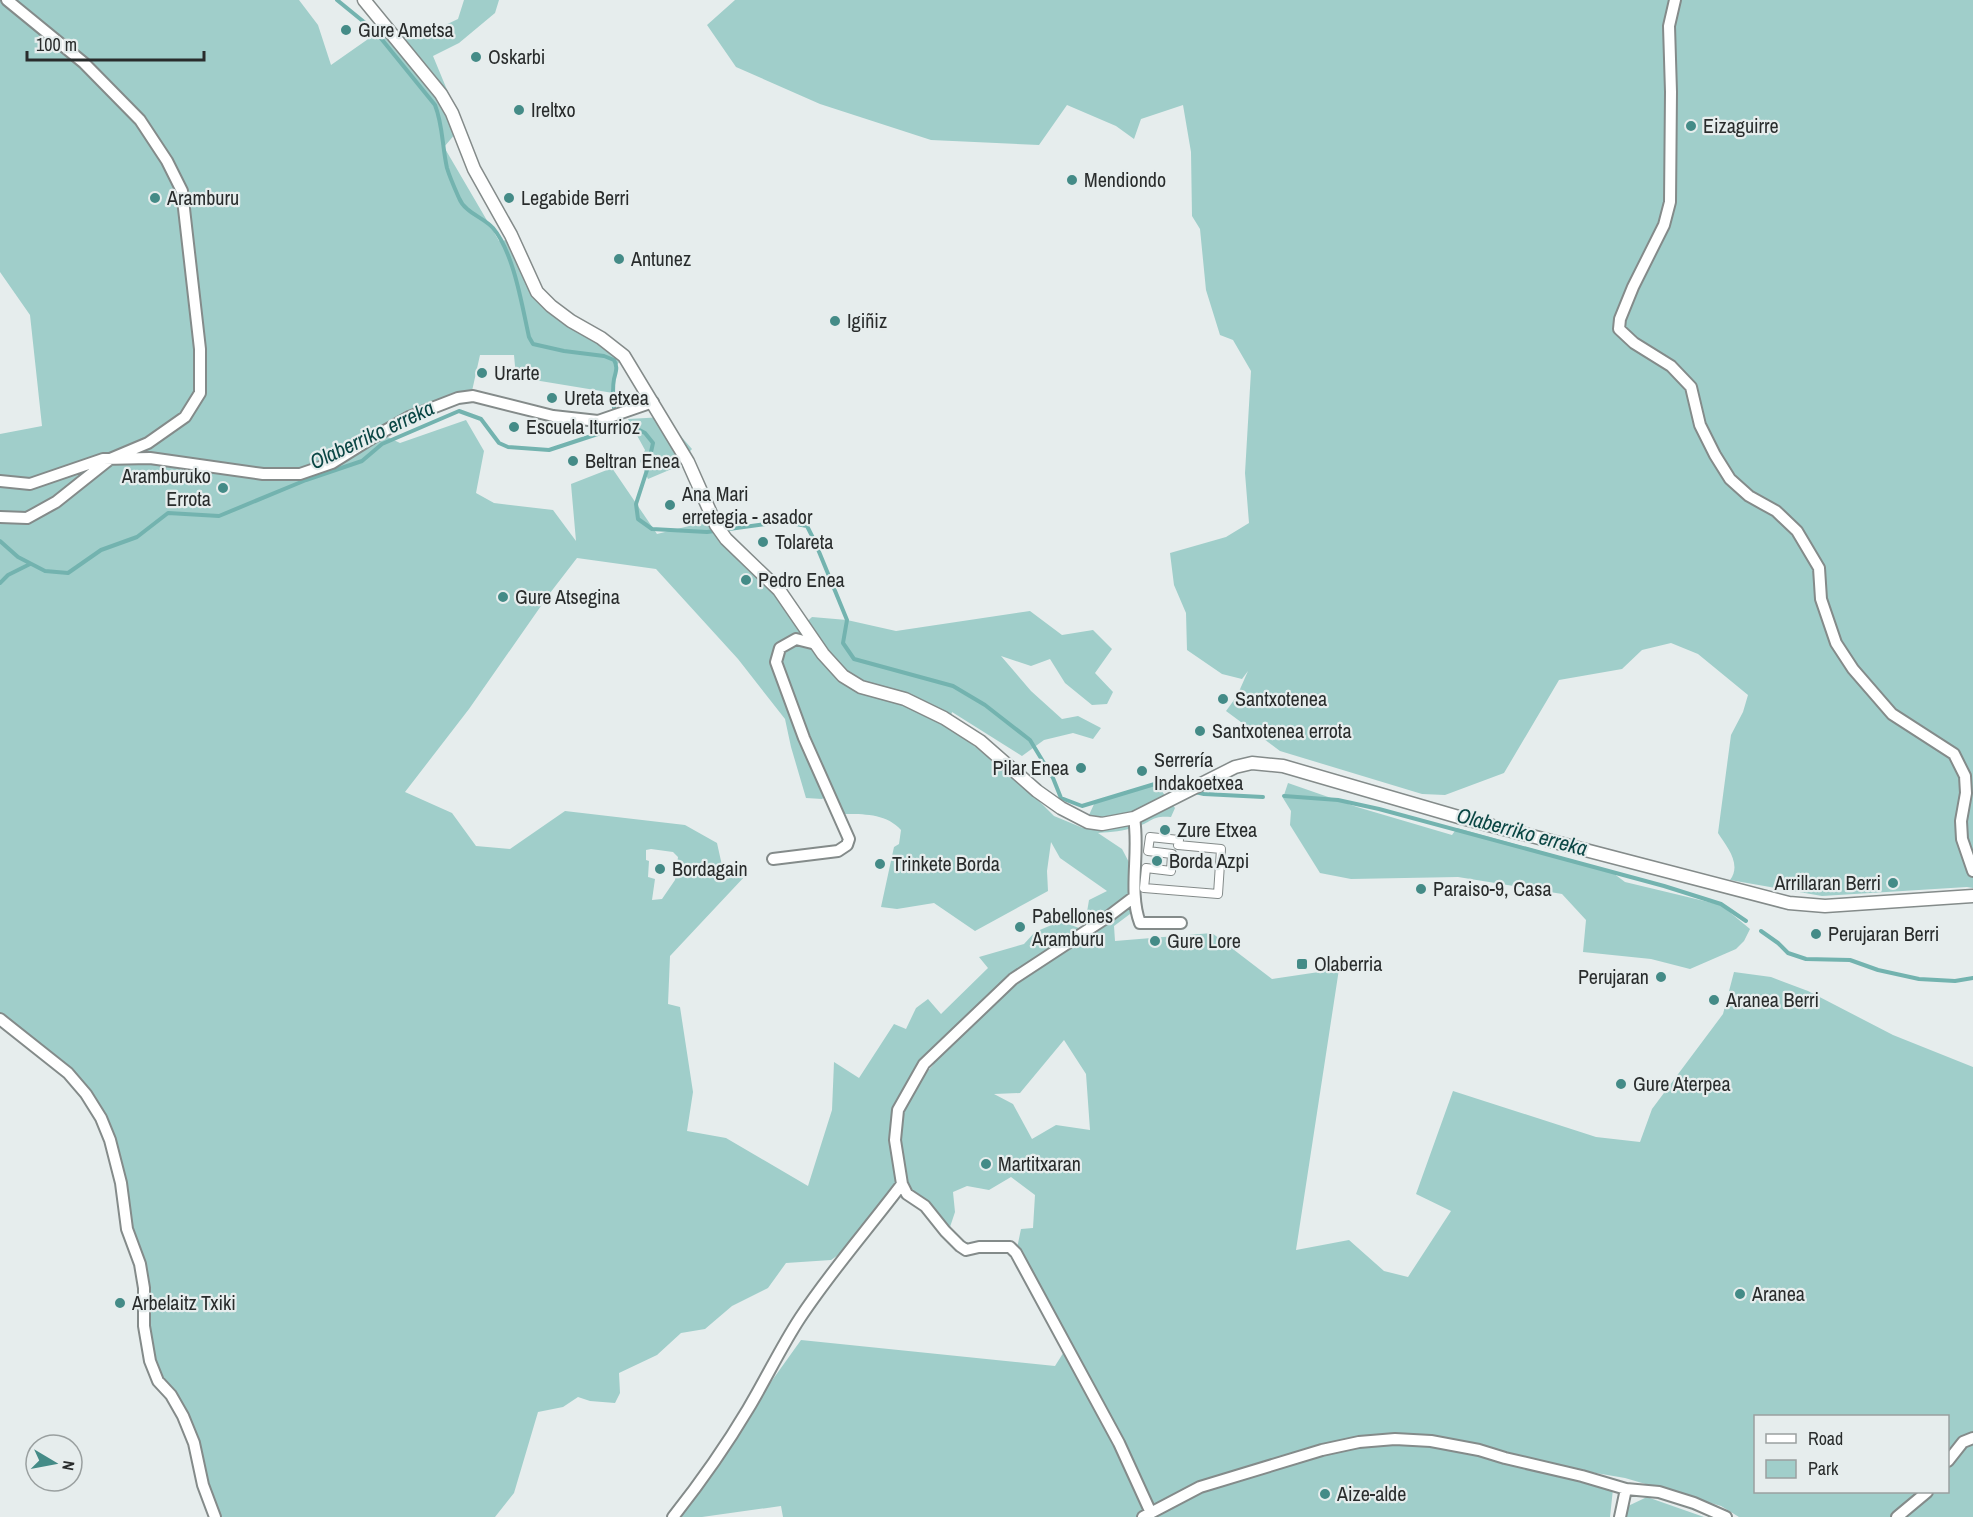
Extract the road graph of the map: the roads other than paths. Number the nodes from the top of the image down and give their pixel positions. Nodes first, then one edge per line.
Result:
1 (7, 0) edge
2 (364, 0) edge
3 (1675, 0) edge
4 (653, 402) junction
5 (111, 459) junction
6 (0, 481) edge
7 (0, 517) edge
8 (816, 644) junction
9 (1134, 819) junction
10 (773, 860) dead end
11 (1973, 871) edge
12 (1218, 894) joint
13 (1973, 896) edge
14 (1134, 897) junction
15 (1181, 923) dead end
16 (0, 1019) edge
17 (902, 1184) junction
18 (1973, 1437) edge
19 (1949, 1459) edge
20 (1626, 1489) junction
21 (1925, 1493) edge
22 (1147, 1515) edge
23 (215, 1517) edge
24 (673, 1517) edge
25 (1620, 1517) edge
26 (1726, 1517) edge
27 (1897, 1517) edge

1 - 5 street
2 - 4 street
3 - 11 street
4 - 5 street
4 - 8 street
5 - 6 street
5 - 7 street
8 - 9 street
8 - 10 street
9 - 13 street
9 - 14 street
12 - 12 street
14 - 15 street
14 - 17 street
16 - 23 street
17 - 22 street
17 - 24 street
18 - 19 street
20 - 22 street
20 - 25 street
20 - 26 street
21 - 27 street

